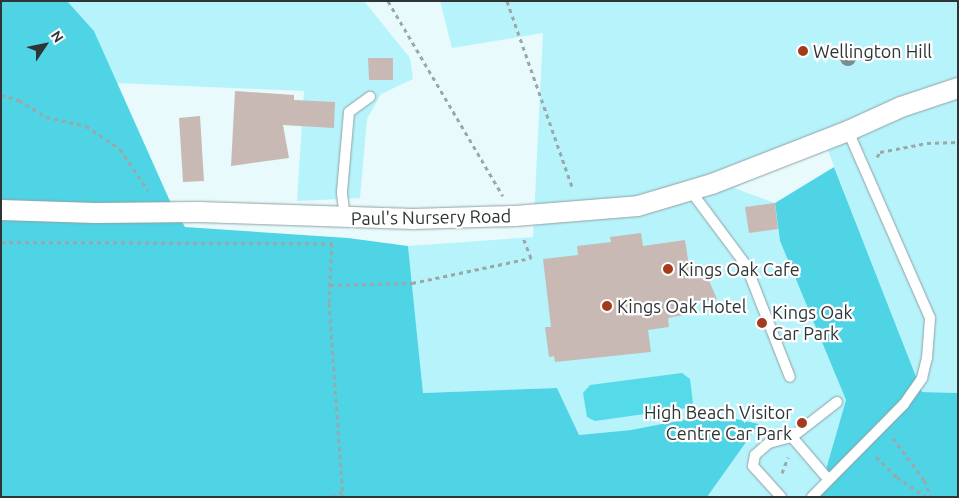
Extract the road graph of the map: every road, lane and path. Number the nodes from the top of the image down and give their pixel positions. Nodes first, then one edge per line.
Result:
1 (388, 1) edge
2 (507, 1) edge
3 (958, 88) edge
4 (1, 95) edge
5 (370, 97) dead end
6 (848, 131) junction
7 (958, 142) edge
8 (866, 173) junction
9 (690, 190) junction
10 (1, 210) edge
11 (581, 211) junction
12 (167, 212) junction
13 (515, 216) junction
14 (345, 218) junction
15 (1, 242) edge
16 (330, 285) junction
17 (790, 377) dead end
18 (837, 402) dead end
19 (884, 425) junction
20 (794, 439) junction
21 (863, 446) junction
22 (828, 479) junction
23 (772, 487) junction
24 (343, 492) junction
25 (332, 497) edge
26 (343, 497) edge
27 (780, 497) edge
28 (812, 497) edge
29 (926, 497) edge
30 (931, 497) edge

1 - 13 path
2 - 11 path
3 - 6 street, Paul's Nursery Road
4 - 12 path
5 - 14 lane
6 - 8 lane
6 - 9 street, Paul's Nursery Road
7 - 8 path
8 - 19 lane
9 - 11 street, Paul's Nursery Road
9 - 17 lane
10 - 12 street, Paul's Nursery Road
11 - 13 street, Paul's Nursery Road
12 - 14 street, Paul's Nursery Road
13 - 14 street, Paul's Nursery Road
13 - 16 path
15 - 16 path
16 - 24 path
18 - 20 lane
19 - 21 lane
19 - 30 path
20 - 22 lane
20 - 23 path
20 - 23 lane
21 - 22 lane
21 - 29 path
22 - 28 lane
23 - 27 lane
24 - 25 path
24 - 26 path

